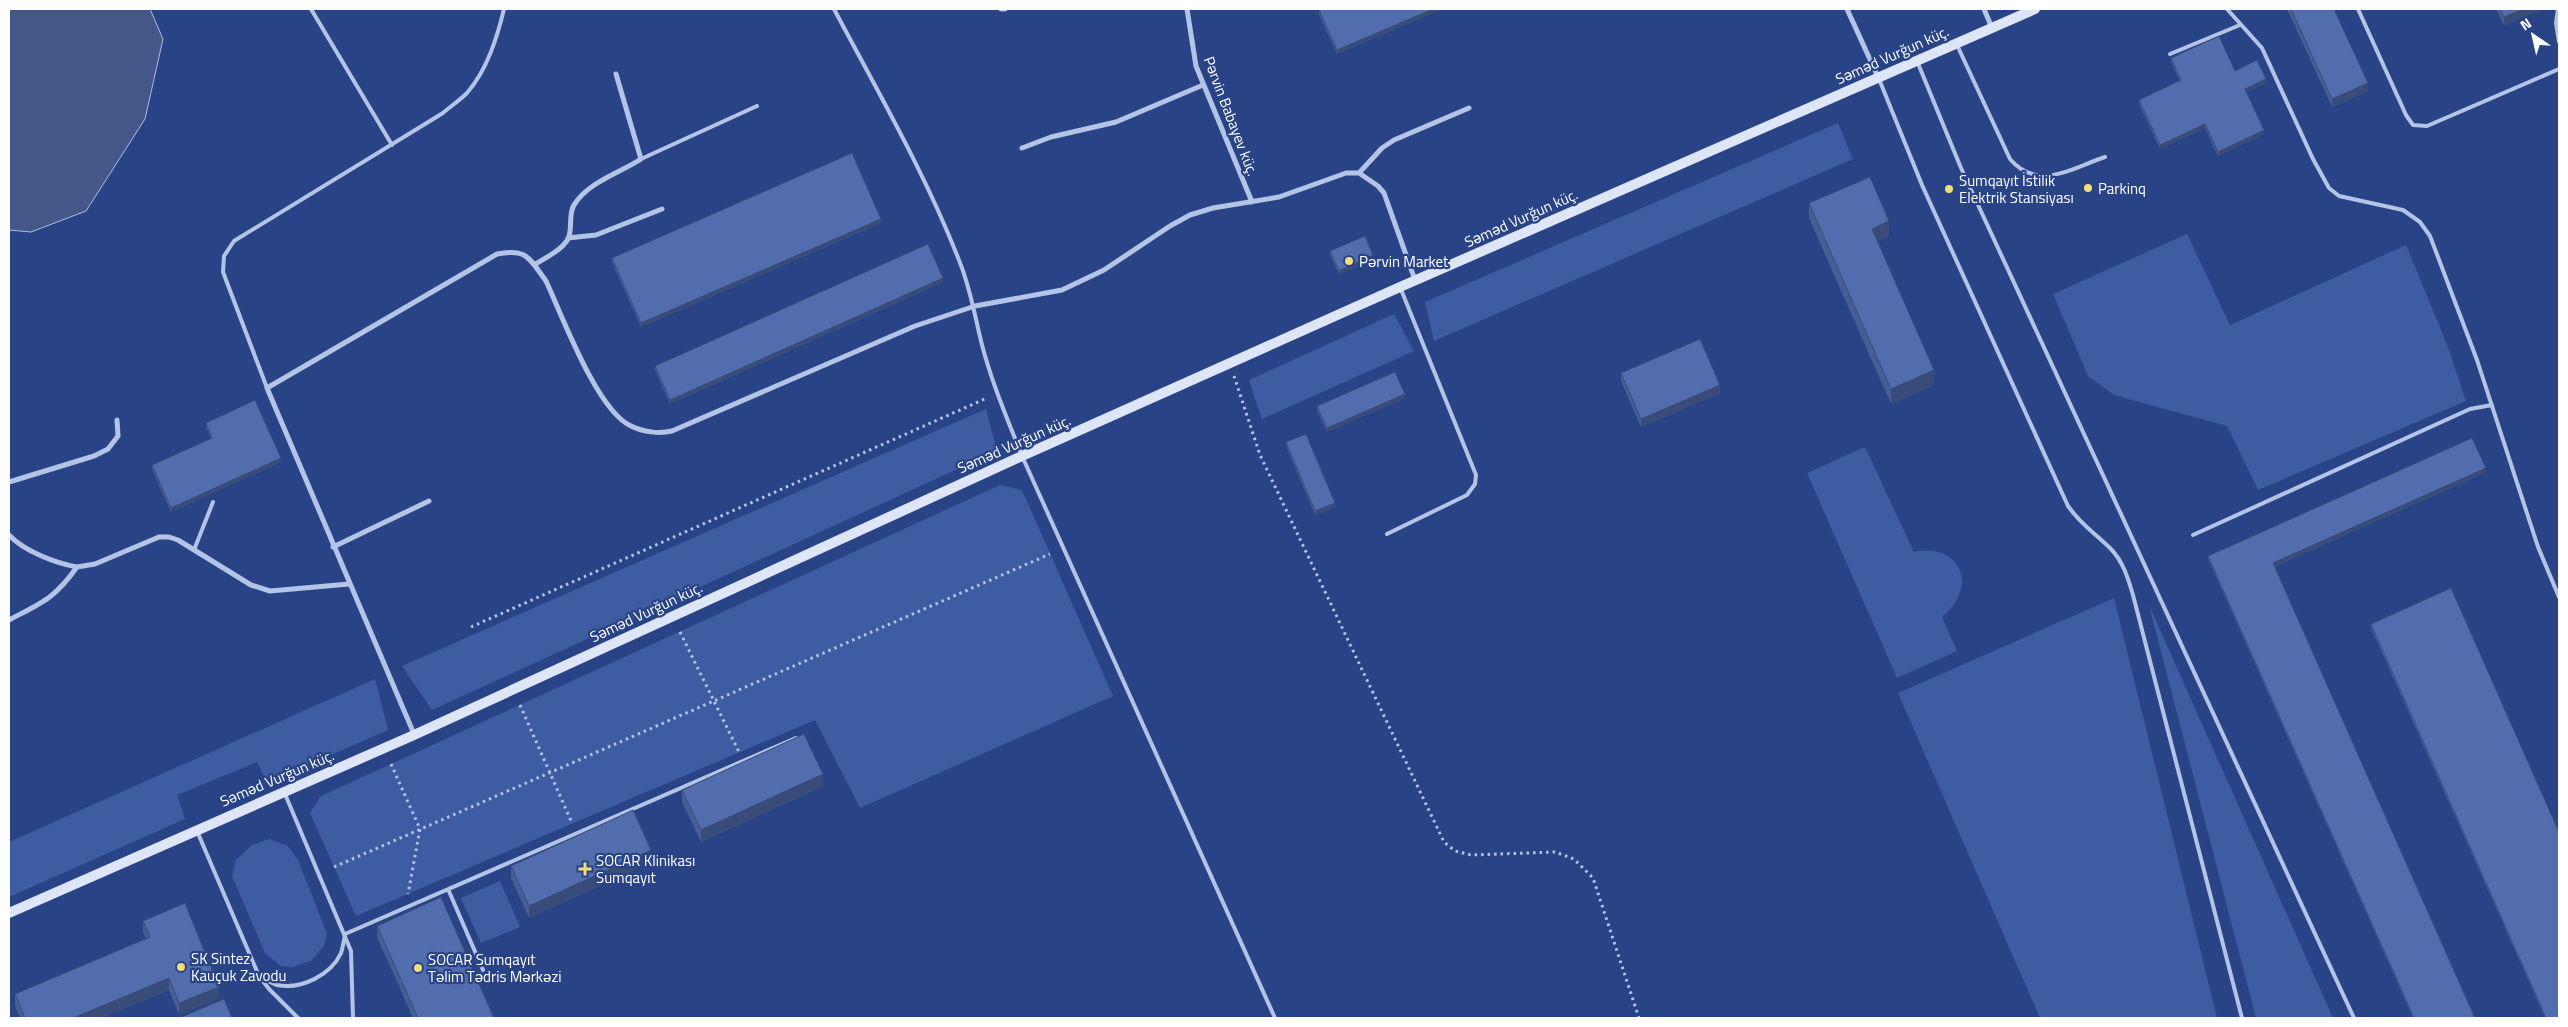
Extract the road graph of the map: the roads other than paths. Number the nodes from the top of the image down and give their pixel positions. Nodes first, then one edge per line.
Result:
1 (311, 9) edge
2 (504, 9) edge
3 (834, 9) edge
4 (1001, 9) edge
5 (1005, 9) edge
6 (1187, 9) edge
7 (1847, 9) edge
8 (1984, 9) edge
9 (2035, 9) edge
10 (2227, 9) edge
11 (2358, 9) edge
12 (2558, 9) edge
13 (2240, 25) junction
14 (1992, 28) junction
15 (2559, 42) edge
16 (1956, 43) junction
17 (2170, 54) dead end
18 (1917, 61) junction
19 (2559, 69) edge
20 (616, 74) dead end
21 (1878, 77) junction
22 (1203, 84) junction
23 (757, 106) dead end
24 (1469, 108) dead end
25 (392, 145) junction
26 (1022, 148) dead end
27 (2106, 157) dead end
28 (641, 158) junction
29 (1359, 173) junction
30 (1252, 202) junction
31 (662, 209) dead end
32 (568, 238) junction
33 (534, 265) junction
34 (1415, 280) junction
35 (1400, 287) junction
36 (975, 306) junction
37 (267, 388) junction
38 (2492, 405) junction
39 (117, 420) dead end
40 (1022, 456) junction
41 (9, 482) edge
42 (429, 501) dead end
43 (213, 502) dead end
44 (1387, 534) dead end
45 (9, 535) edge
46 (2193, 535) dead end
47 (333, 547) junction
48 (194, 550) junction
49 (76, 567) junction
50 (350, 584) junction
51 (2559, 597) edge
52 (9, 620) edge
53 (414, 735) junction
54 (801, 736) edge
55 (284, 792) junction
56 (196, 829) junction
57 (448, 889) junction
58 (9, 913) edge
59 (345, 934) junction
60 (483, 970) dead end
61 (259, 976) junction
62 (298, 1018) edge
63 (353, 1018) edge
64 (1275, 1018) edge
65 (2242, 1018) edge
66 (2354, 1018) edge

1 - 25 lane
2 - 25 lane
3 - 36 lane
4 - 5 street
6 - 22 street, Pərvin Babayev küç.
7 - 21 street
8 - 14 street
9 - 14 main road, Səməd Vurğun küç.
10 - 13 lane
11 - 19 lane
12 - 15 lane
13 - 17 lane
13 - 38 lane
14 - 16 main road, Səməd Vurğun küç.
16 - 18 main road, Səməd Vurğun küç.
16 - 27 lane
18 - 21 main road, Səməd Vurğun küç.
18 - 66 lane
20 - 28 street
21 - 34 main road, Səməd Vurğun küç.
21 - 65 lane
22 - 26 street
22 - 30 street, Pərvin Babayev küç.
23 - 28 lane
24 - 29 street
25 - 37 lane
28 - 32 street
29 - 30 street
29 - 34 street
30 - 36 street
31 - 32 street
32 - 33 street
33 - 36 street
33 - 37 street
34 - 35 main road, Səməd Vurğun küç.
35 - 40 main road, Səməd Vurğun küç.
35 - 44 lane
36 - 40 lane
37 - 47 street
38 - 46 lane
38 - 51 lane
39 - 41 street
40 - 53 main road, Səməd Vurğun küç.
40 - 64 lane
42 - 47 street
43 - 48 lane
45 - 49 street
47 - 50 street
48 - 49 street
48 - 50 street
49 - 52 street
50 - 53 street
53 - 55 main road, Səməd Vurğun küç.
54 - 57 lane
55 - 56 main road, Səməd Vurğun küç.
55 - 59 lane
56 - 58 main road, Səməd Vurğun küç.
56 - 61 lane
57 - 59 lane
57 - 60 lane
59 - 61 lane
59 - 63 lane
61 - 62 lane

